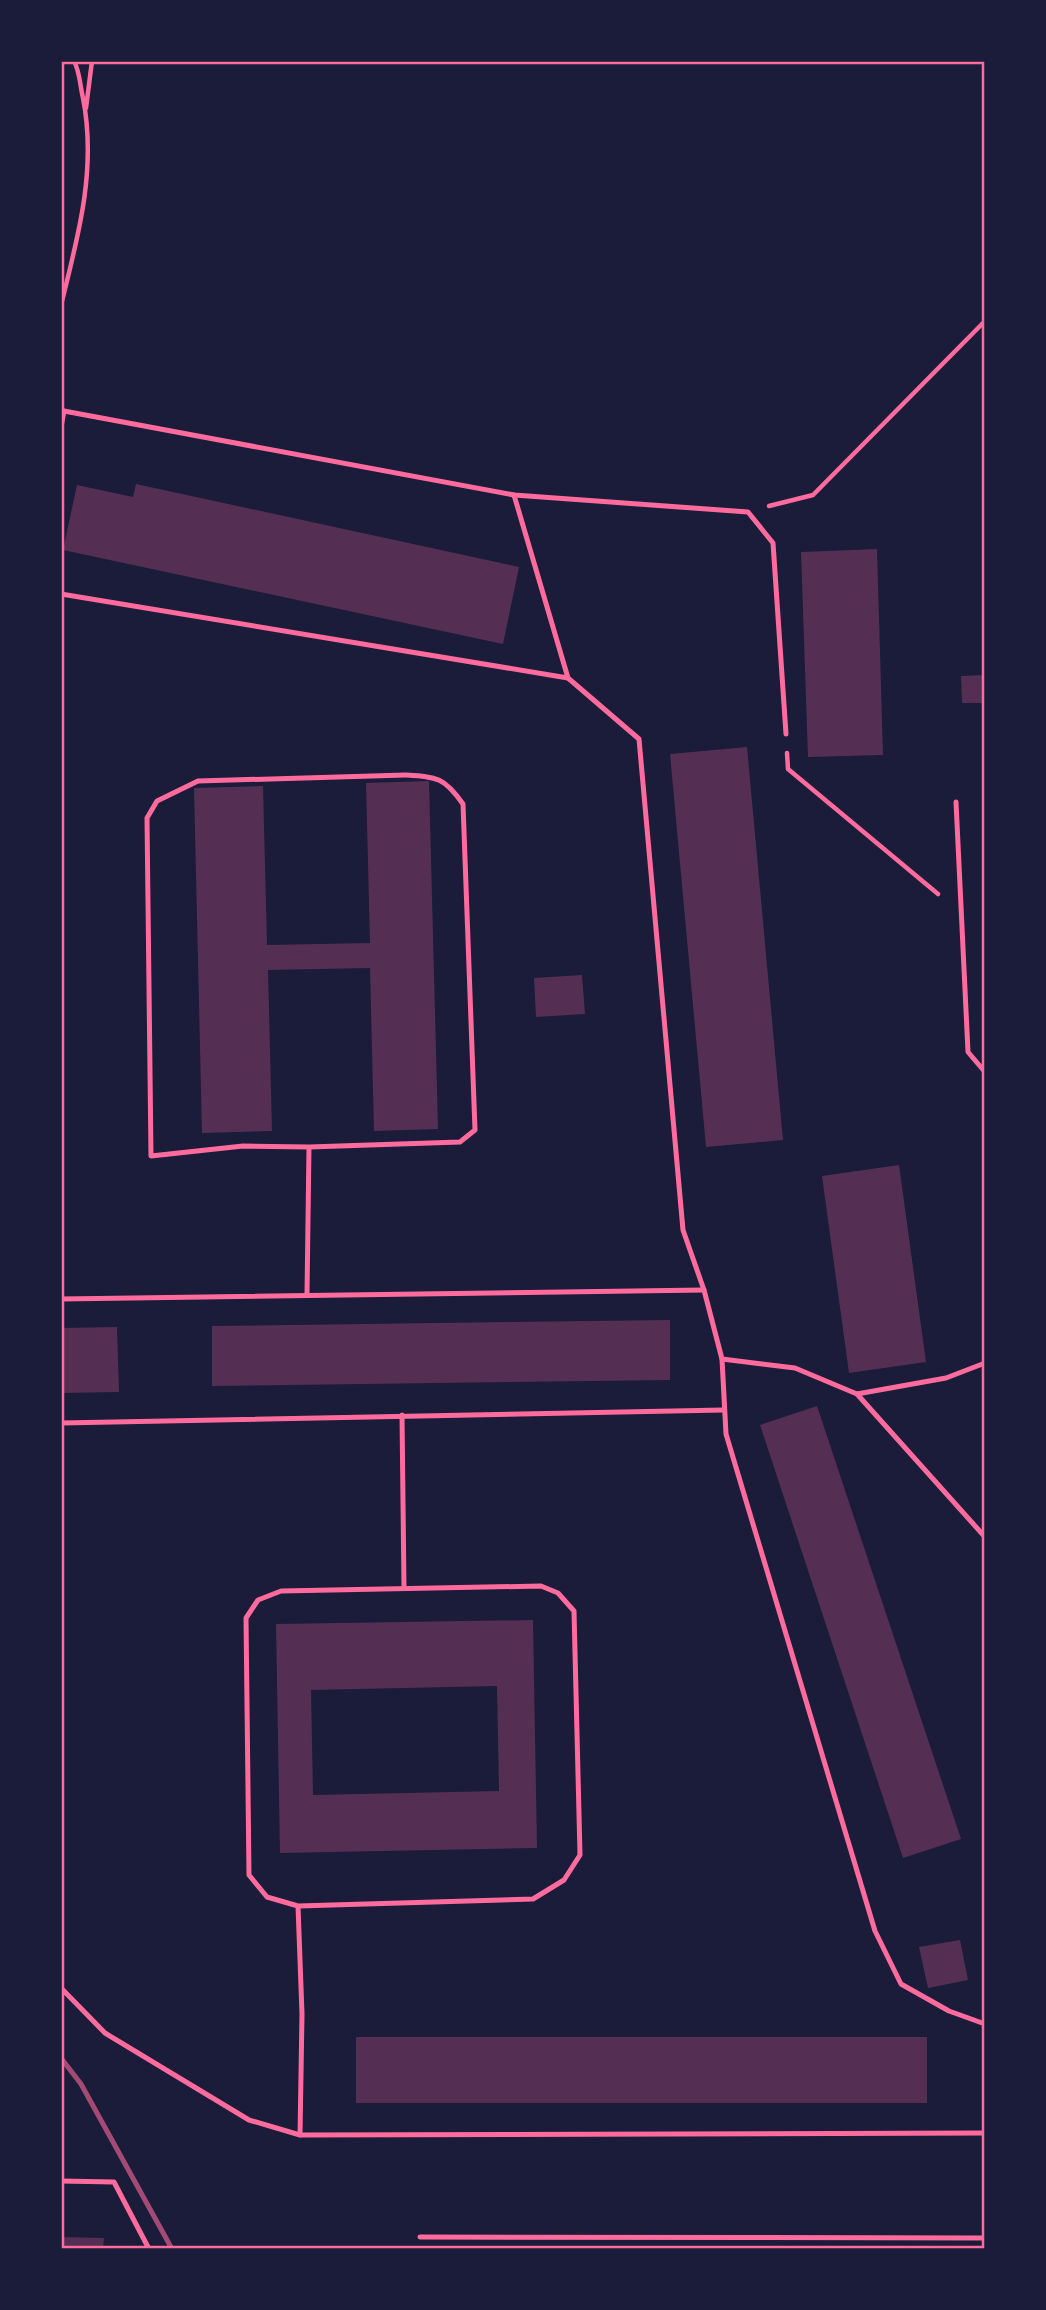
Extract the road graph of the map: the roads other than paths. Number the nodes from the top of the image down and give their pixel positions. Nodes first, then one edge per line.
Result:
1 (63, 410) edge
2 (61, 427) edge
3 (514, 495) junction
4 (61, 594) edge
5 (568, 678) junction
6 (786, 734) road end
7 (956, 802) dead end
8 (985, 1072) edge
9 (309, 1147) junction
10 (704, 1290) junction
11 (307, 1294) junction
12 (61, 1298) edge
13 (722, 1359) junction
14 (985, 1363) edge
15 (857, 1394) junction
16 (723, 1410) junction
17 (402, 1415) junction
18 (61, 1423) edge
19 (985, 1537) edge
20 (404, 1588) junction
21 (299, 1906) junction
22 (61, 1988) edge
23 (985, 2024) edge
24 (985, 2133) edge
25 (300, 2135) junction
26 (61, 2182) edge
27 (420, 2237) dead end
28 (985, 2238) edge
29 (149, 2249) edge

1 - 2 lane
1 - 3 lane
3 - 5 lane
3 - 6 lane
4 - 5 lane
5 - 10 lane
7 - 8 lane
9 - 9 lane
9 - 11 lane
10 - 11 lane
10 - 13 lane
11 - 12 lane
13 - 15 lane
13 - 16 lane
14 - 15 lane
15 - 19 lane
16 - 17 lane
16 - 23 lane
17 - 18 lane
17 - 20 lane
20 - 21 lane
20 - 21 lane
21 - 25 lane
22 - 25 lane
24 - 25 lane
26 - 29 lane
27 - 28 lane

